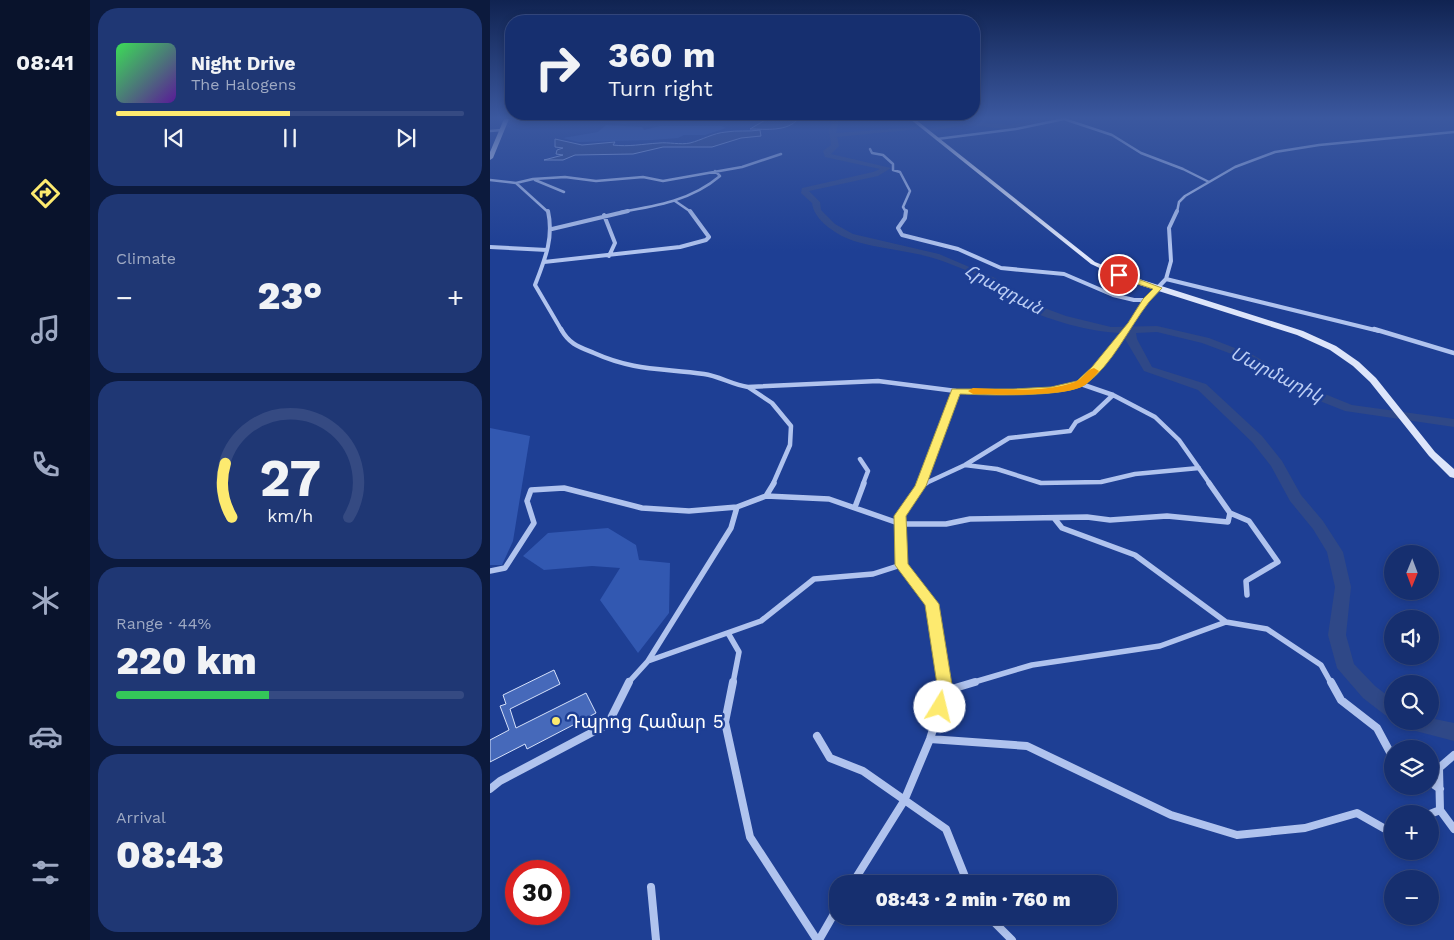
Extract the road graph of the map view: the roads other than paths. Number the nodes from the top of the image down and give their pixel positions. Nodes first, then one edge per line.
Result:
1 (754, 163) edge
2 (892, 163) edge
3 (967, 163) edge
4 (1168, 163) edge
5 (1248, 163) edge
6 (715, 171) junction
7 (533, 179) junction
8 (490, 180) edge
9 (1209, 182) junction
10 (516, 183) junction
11 (564, 192) dead end
12 (675, 201) junction
13 (604, 215) junction
14 (552, 229) junction
15 (490, 246) edge
16 (547, 250) junction
17 (609, 256) junction
18 (544, 262) junction
19 (1166, 279) junction
20 (1158, 288) junction
21 (1146, 300) junction
22 (1454, 353) edge
23 (1081, 384) junction
24 (748, 387) junction
25 (956, 391) junction
26 (1113, 395) junction
27 (860, 459) dead end
28 (965, 465) junction
29 (1199, 468) junction
30 (1454, 475) edge
31 (920, 486) junction
32 (766, 496) junction
33 (737, 507) junction
34 (854, 507) junction
35 (1230, 513) junction
36 (1054, 518) junction
37 (901, 524) junction
38 (901, 565) junction
39 (490, 571) edge
40 (1247, 595) dead end
41 (1226, 622) junction
42 (728, 633) junction
43 (648, 661) junction
44 (945, 691) junction
45 (817, 736) dead end
46 (930, 739) junction
47 (1384, 741) edge
48 (1454, 755) edge
49 (490, 789) edge
50 (1440, 789) joint
51 (904, 801) junction
52 (1440, 810) joint
53 (1384, 828) edge
54 (1454, 829) edge
55 (858, 875) edge
56 (964, 875) edge
57 (651, 887) dead end
58 (829, 922) edge
59 (997, 925) edge
60 (656, 940) edge
61 (818, 940) edge
62 (1012, 940) edge

1 - 6 street
2 - 21 street
3 - 20 main road
4 - 9 street
5 - 9 street
6 - 7 street
6 - 12 street
7 - 10 street
7 - 11 street
8 - 10 street
9 - 19 street
10 - 14 street
12 - 13 street
12 - 17 street
13 - 14 street
13 - 17 street
14 - 16 street
15 - 16 street
16 - 18 street
17 - 18 street
18 - 24 street
19 - 20 street
19 - 22 street
20 - 21 street
20 - 30 main road
21 - 23 street
23 - 25 street
23 - 26 street
24 - 25 street
24 - 32 street
25 - 31 street
26 - 28 street
26 - 29 street
27 - 34 street
28 - 29 street
28 - 31 street
29 - 35 street
31 - 37 street
32 - 33 street
32 - 34 street
33 - 39 street
33 - 43 street
34 - 37 street
35 - 36 street
35 - 40 street
36 - 37 street
36 - 41 street
37 - 38 street
38 - 42 street
38 - 44 street
41 - 44 street
41 - 47 street
42 - 43 street
42 - 61 street
43 - 49 street
44 - 46 street
45 - 51 street
46 - 51 street
46 - 53 street
48 - 50 street
50 - 52 street
51 - 55 street
51 - 56 street
52 - 54 street
57 - 60 street
58 - 61 street
59 - 62 street

